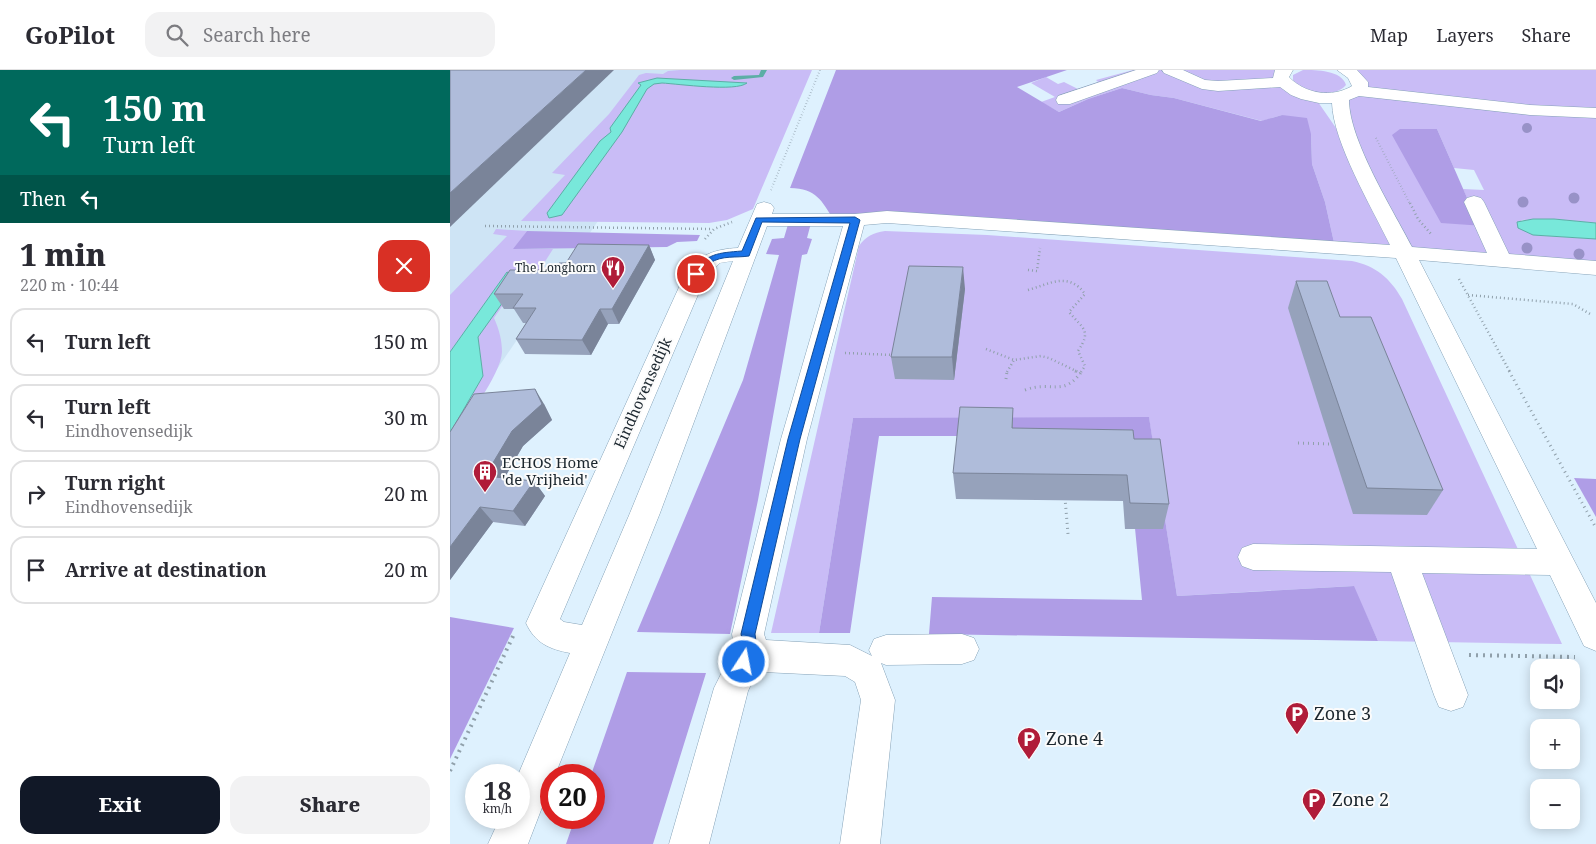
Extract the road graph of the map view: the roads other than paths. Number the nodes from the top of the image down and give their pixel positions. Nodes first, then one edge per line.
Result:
1 (1150, 70) edge
2 (1170, 70) edge
3 (1285, 76) edge
4 (1350, 84) edge
5 (1310, 96) junction
6 (1064, 100) dead end
7 (1596, 105) edge
8 (1596, 113) edge
9 (1358, 160) junction
10 (1474, 202) dead end
11 (855, 220) junction
12 (746, 254) junction
13 (1406, 254) junction
14 (1501, 261) junction
15 (1596, 268) edge
16 (1253, 557) dead end
17 (1402, 561) junction
18 (1559, 562) junction
19 (1596, 636) edge
20 (592, 642) junction
21 (750, 649) junction
22 (962, 649) dead end
23 (881, 652) junction
24 (1451, 695) dead end
25 (530, 791) edge
26 (514, 829) edge
27 (508, 844) edge
28 (689, 844) edge
29 (860, 844) edge

1 - 6 street
2 - 3 street
3 - 5 street
4 - 5 street
4 - 7 street
4 - 8 street
4 - 9 street
5 - 9 street
9 - 13 street
10 - 14 street
11 - 12 street
11 - 13 street
11 - 21 street
12 - 20 street
12 - 20 street, Eindhovensedijk
13 - 14 street
13 - 18 street
14 - 15 street
16 - 17 street
17 - 18 street
17 - 24 street
18 - 19 street
20 - 25 street
21 - 23 street
21 - 28 street
22 - 23 street
23 - 29 street
26 - 27 street

